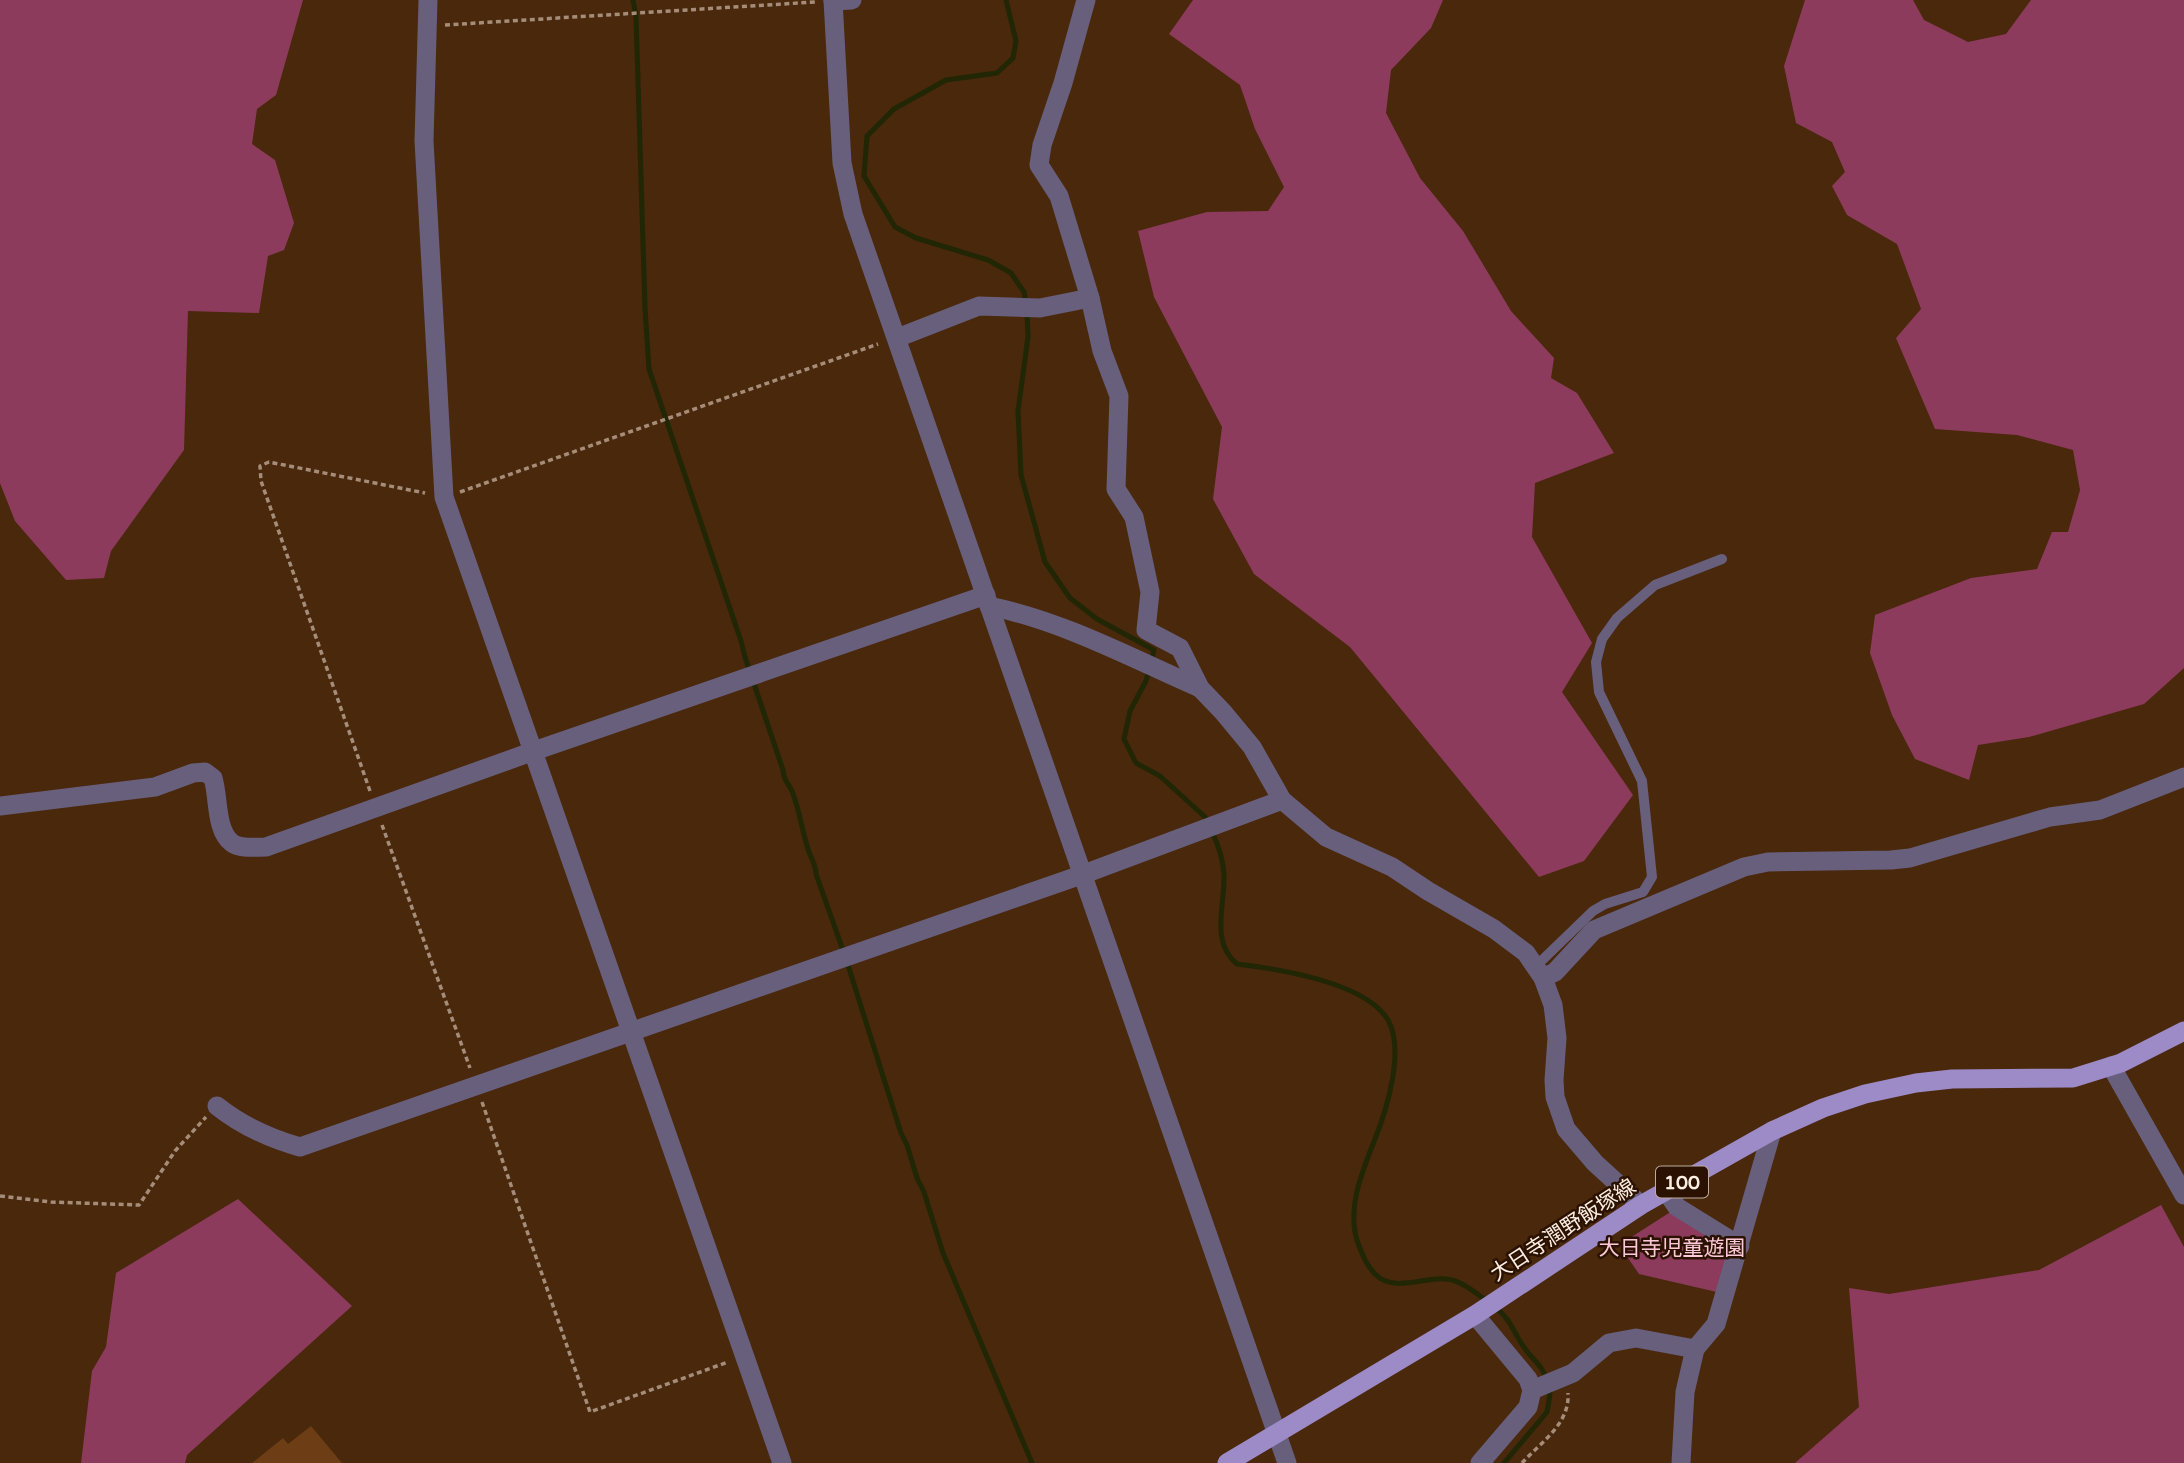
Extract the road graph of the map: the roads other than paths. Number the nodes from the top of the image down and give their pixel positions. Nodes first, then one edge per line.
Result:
1 (429, 0) edge
2 (833, 0) edge
3 (852, 0) edge
4 (1086, 0) edge
5 (1090, 298) junction
6 (897, 338) junction
7 (1722, 558) dead end
8 (988, 601) junction
9 (1200, 688) junction
10 (534, 751) junction
11 (2184, 777) edge
12 (1282, 800) junction
13 (0, 806) edge
14 (1084, 874) junction
15 (1539, 972) junction
16 (632, 1031) junction
17 (2184, 1031) edge
18 (2111, 1066) junction
19 (217, 1106) road end
20 (1772, 1131) junction
21 (1666, 1191) junction
22 (2184, 1195) edge
23 (1641, 1205) junction
24 (1740, 1245) junction
25 (1475, 1315) junction
26 (1695, 1349) junction
27 (1532, 1390) junction
28 (1276, 1433) junction
29 (782, 1463) edge
30 (1227, 1463) edge
31 (1287, 1463) edge
32 (1480, 1463) edge
33 (1681, 1463) edge

1 - 10 street
2 - 3 street
2 - 6 street
4 - 5 street
5 - 6 street
5 - 9 street
6 - 8 street
7 - 15 lane
8 - 9 street
8 - 10 street
8 - 14 street
9 - 12 street
10 - 13 street
10 - 16 street
11 - 15 street
12 - 14 street
12 - 15 street
14 - 16 street
14 - 28 street
15 - 23 street
16 - 19 street
16 - 29 street
17 - 18 main road, 大日寺潤野飯塚線 / 100
18 - 20 main road, 大日寺潤野飯塚線 / 100
18 - 22 street
20 - 21 main road, 大日寺潤野飯塚線 / 100
20 - 24 street
21 - 23 main road, 大日寺潤野飯塚線 / 100
21 - 24 street
23 - 25 main road, 大日寺潤野飯塚線 / 100
24 - 26 street
25 - 27 street
25 - 28 main road, 大日寺潤野飯塚線 / 100
26 - 27 street
26 - 33 street
27 - 32 street
28 - 30 main road, 大日寺潤野飯塚線 / 100
28 - 31 street

